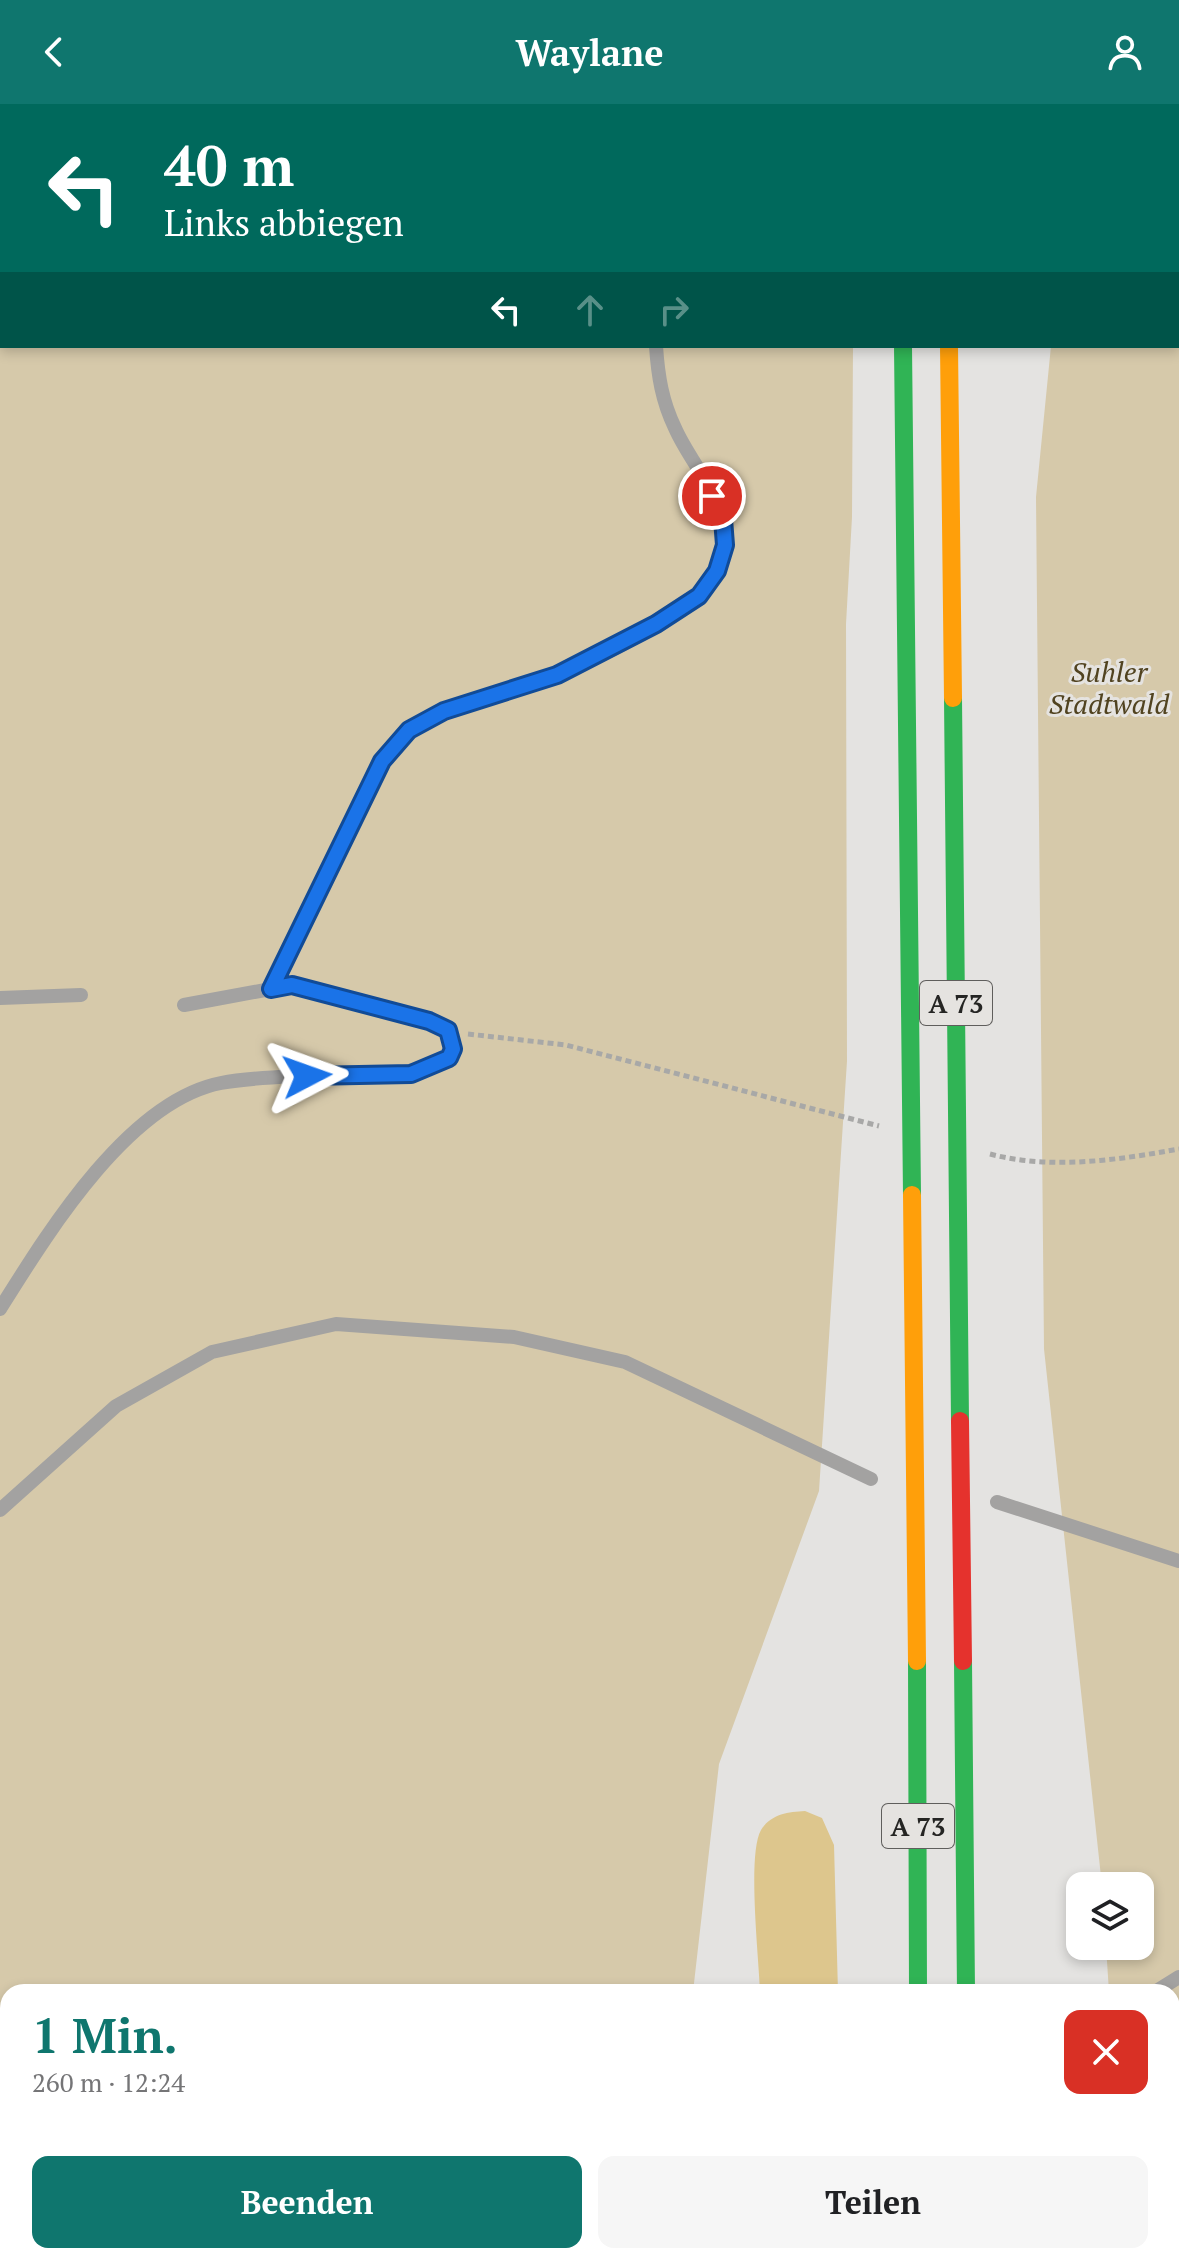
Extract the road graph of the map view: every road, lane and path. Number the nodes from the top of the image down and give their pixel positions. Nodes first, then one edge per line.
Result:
1 (656, 348) edge
2 (903, 348) edge
3 (949, 348) edge
4 (271, 989) junction
5 (81, 995) dead end
6 (0, 998) edge
7 (184, 1005) dead end
8 (429, 1021) junction
9 (890, 1128) dead end
10 (1179, 1149) edge
11 (982, 1152) dead end
12 (0, 1309) edge
13 (871, 1479) dead end
14 (997, 1502) dead end
15 (0, 1510) edge
16 (1179, 1561) edge
17 (918, 1984) edge
18 (966, 1984) edge

1 - 4 lane
2 - 17 highway, A 73, bridge
3 - 18 highway, A 73, bridge
4 - 7 lane
4 - 8 lane
5 - 6 lane
8 - 9 path
8 - 12 lane
10 - 11 path
13 - 15 lane
14 - 16 lane

